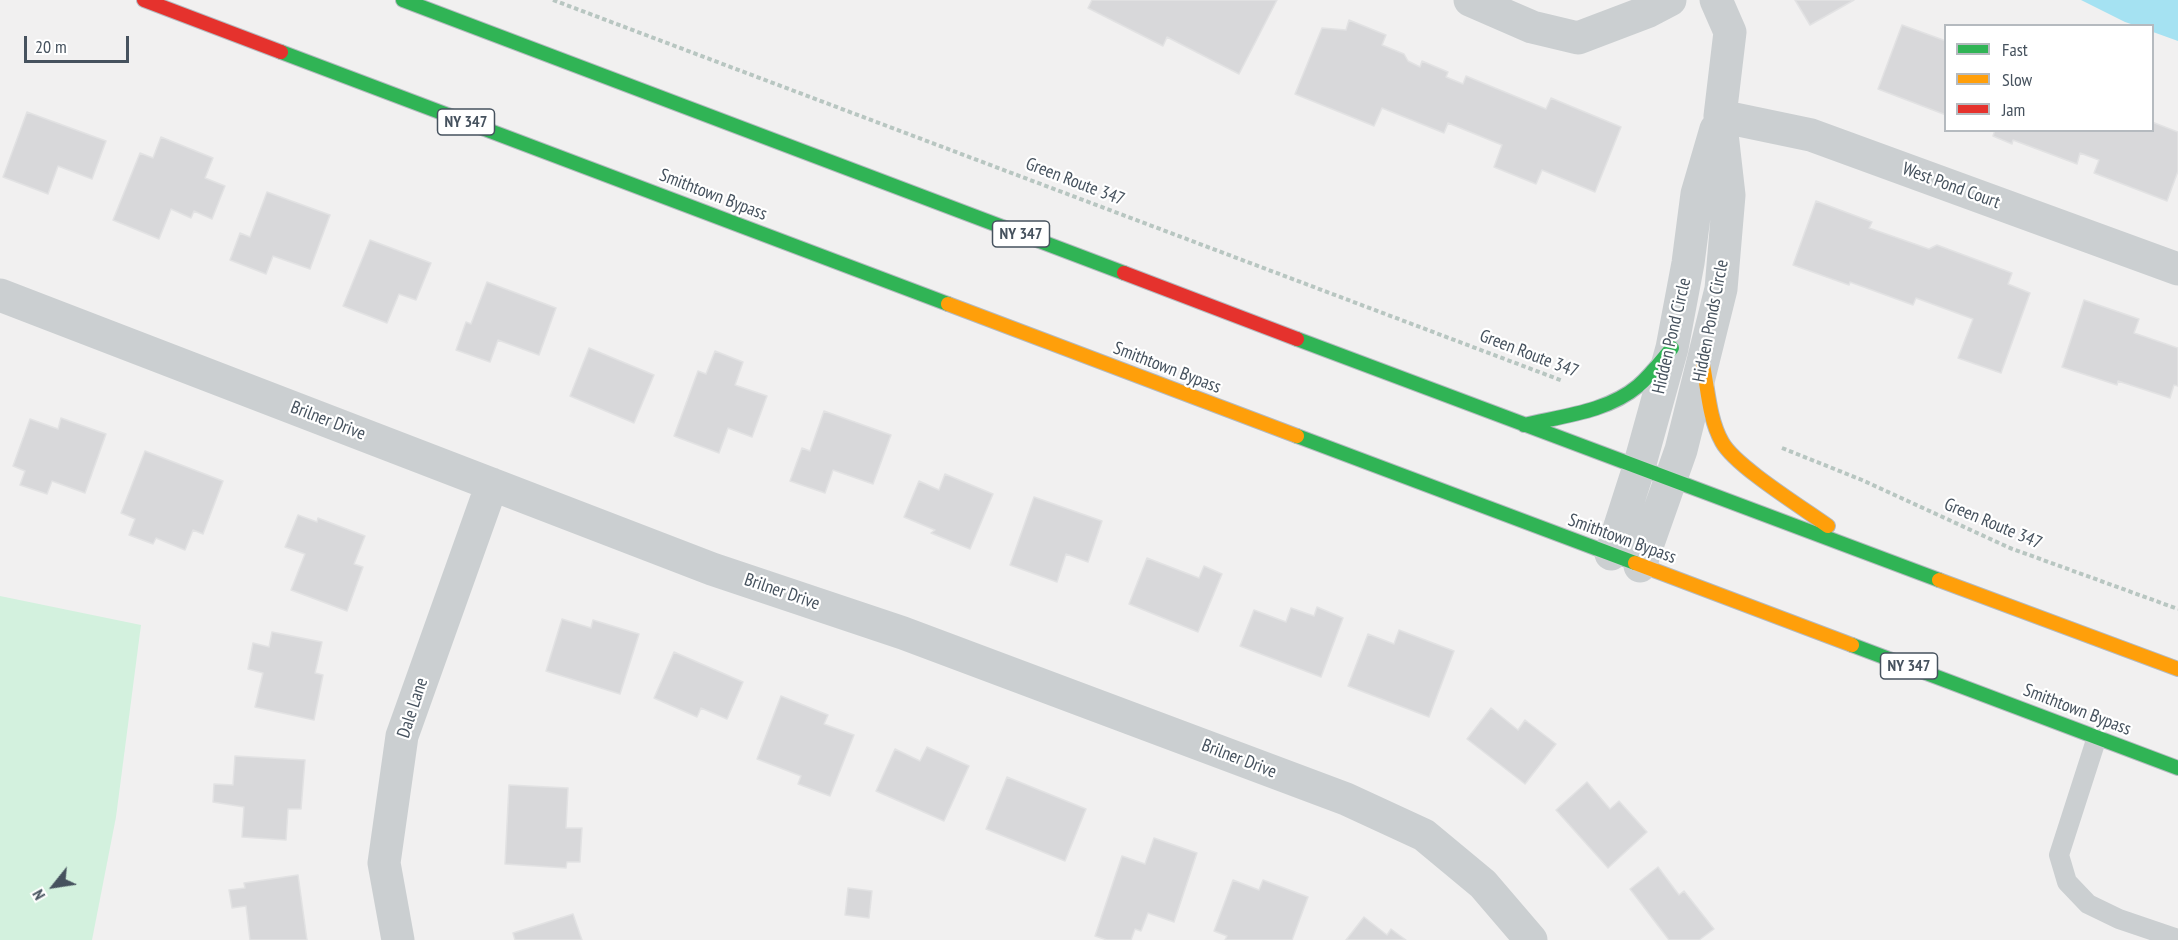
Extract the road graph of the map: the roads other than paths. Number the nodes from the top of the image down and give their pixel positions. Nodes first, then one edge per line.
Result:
1 (144, 0) edge
2 (403, 0) edge
3 (1470, 0) edge
4 (1670, 0) edge
5 (1716, 0) edge
6 (1720, 116) junction
7 (1693, 225) junction
8 (1727, 226) junction
9 (2178, 269) edge
10 (0, 295) edge
11 (1672, 348) junction
12 (1703, 365) junction
13 (1524, 425) junction
14 (1639, 467) junction
15 (1671, 480) junction
16 (492, 484) junction
17 (1861, 550) junction
18 (1625, 560) junction
19 (2178, 669) edge
20 (2097, 737) junction
21 (2178, 768) edge
22 (2178, 939) edge
23 (398, 940) edge
24 (1531, 940) edge

1 - 18 highway, Smithtown Bypass / NY 347
2 - 13 highway, NY 347
3 - 4 street
5 - 6 street, Hidden Ponds Circle
6 - 7 street, Hidden Pond Circle
6 - 8 street, Hidden Ponds Circle
6 - 9 street, West Pond Court
7 - 8 street
7 - 11 street, Hidden Pond Circle
8 - 12 street, Hidden Ponds Circle
10 - 16 street, Brilner Drive
11 - 13 highway
11 - 14 street, Hidden Pond Circle
12 - 15 street, Hidden Ponds Circle
12 - 17 highway
13 - 14 highway, NY 347
14 - 15 highway, NY 347
14 - 18 street, Hidden Pond Circle
15 - 17 highway, NY 347
15 - 18 street, Hidden Ponds Circle
16 - 23 street, Dale Lane
16 - 24 street, Brilner Drive
17 - 19 highway, NY 347
18 - 20 highway, Smithtown Bypass / NY 347
20 - 21 highway, Smithtown Bypass / NY 347
20 - 22 lane

